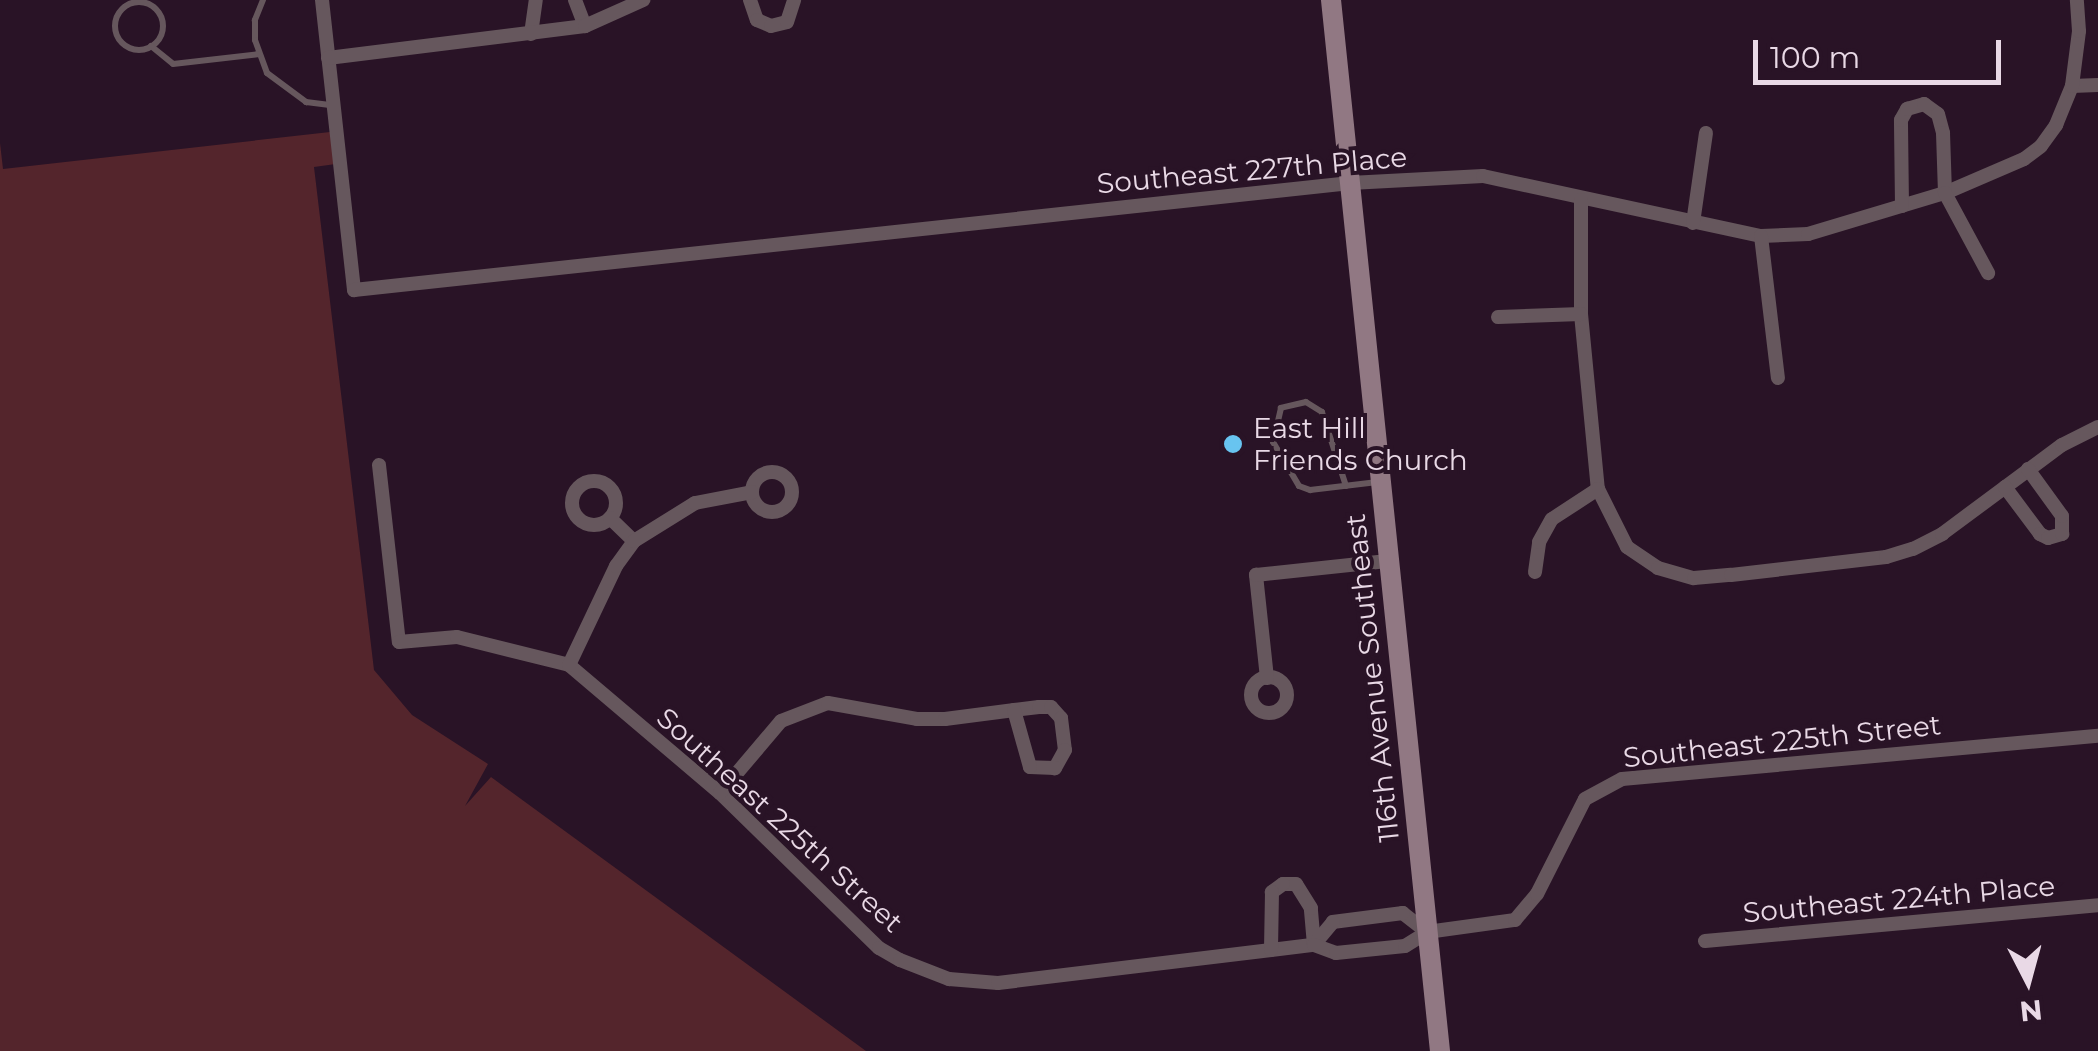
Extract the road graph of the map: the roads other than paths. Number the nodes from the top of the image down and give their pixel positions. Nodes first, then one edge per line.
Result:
1 (263, 0) edge
2 (322, 0) edge
3 (536, 0) edge
4 (575, 0) edge
5 (643, 0) edge
6 (750, 0) edge
7 (794, 0) edge
8 (1331, 0) edge
9 (2076, 0) edge
10 (586, 26) junction
11 (531, 34) junction
12 (151, 46) junction
13 (259, 54) junction
14 (328, 58) junction
15 (2098, 85) edge
16 (2072, 86) junction
17 (333, 105) junction
18 (1706, 133) dead end
19 (1350, 183) junction
20 (1944, 193) junction
21 (1582, 200) junction
22 (1902, 206) junction
23 (1692, 223) junction
24 (1760, 236) junction
25 (1988, 273) dead end
26 (1581, 314) junction
27 (1498, 316) dead end
28 (1778, 378) dead end
29 (2098, 426) edge
30 (379, 464) dead end
31 (2028, 470) junction
32 (1380, 482) junction
33 (1346, 486) junction
34 (2006, 486) junction
35 (1598, 489) junction
36 (752, 492) dead end
37 (610, 518) dead end
38 (634, 541) junction
39 (1387, 561) junction
40 (1536, 572) dead end
41 (569, 665) junction
42 (1267, 678) dead end
43 (1014, 710) junction
44 (2098, 736) edge
45 (720, 793) junction
46 (2098, 906) edge
47 (1427, 932) junction
48 (1705, 942) dead end
49 (1314, 945) junction
50 (1271, 950) junction
51 (1440, 1051) edge

1 - 13 lane
2 - 14 street
3 - 11 street
4 - 10 street
5 - 10 street
6 - 7 street
8 - 19 main road, 116th Avenue Southeast
9 - 16 street, Southeast 227th Place
10 - 11 street
11 - 14 street
12 - 12 lane
12 - 13 lane
13 - 17 lane
14 - 17 street
15 - 16 street
16 - 20 street, Southeast 227th Place
17 - 19 street, Southeast 227th Place
18 - 23 street
19 - 21 street, Southeast 227th Place
19 - 32 main road, 116th Avenue Southeast
20 - 22 street, Southeast 227th Place
20 - 22 street
20 - 25 street
21 - 23 street, Southeast 227th Place
21 - 26 street
22 - 24 street, Southeast 227th Place
23 - 24 street, Southeast 227th Place
24 - 28 street
26 - 27 street
26 - 35 street
29 - 31 street
30 - 41 street
31 - 34 street
31 - 34 street
32 - 33 lane
32 - 39 main road, 116th Avenue Southeast
33 - 33 lane
34 - 35 street
35 - 40 street
36 - 38 street
37 - 38 street
38 - 41 street
39 - 42 street
39 - 47 main road, 116th Avenue Southeast
41 - 45 street, Southeast 225th Street
43 - 43 street
43 - 45 street
44 - 47 street, Southeast 225th Street
45 - 50 street, Southeast 225th Street
46 - 48 street, Southeast 224th Place
47 - 49 street, Southeast 225th Street
47 - 49 street, Southeast 225th Street
47 - 51 main road, 116th Avenue Southeast
49 - 50 street, Southeast 225th Street
49 - 50 street

